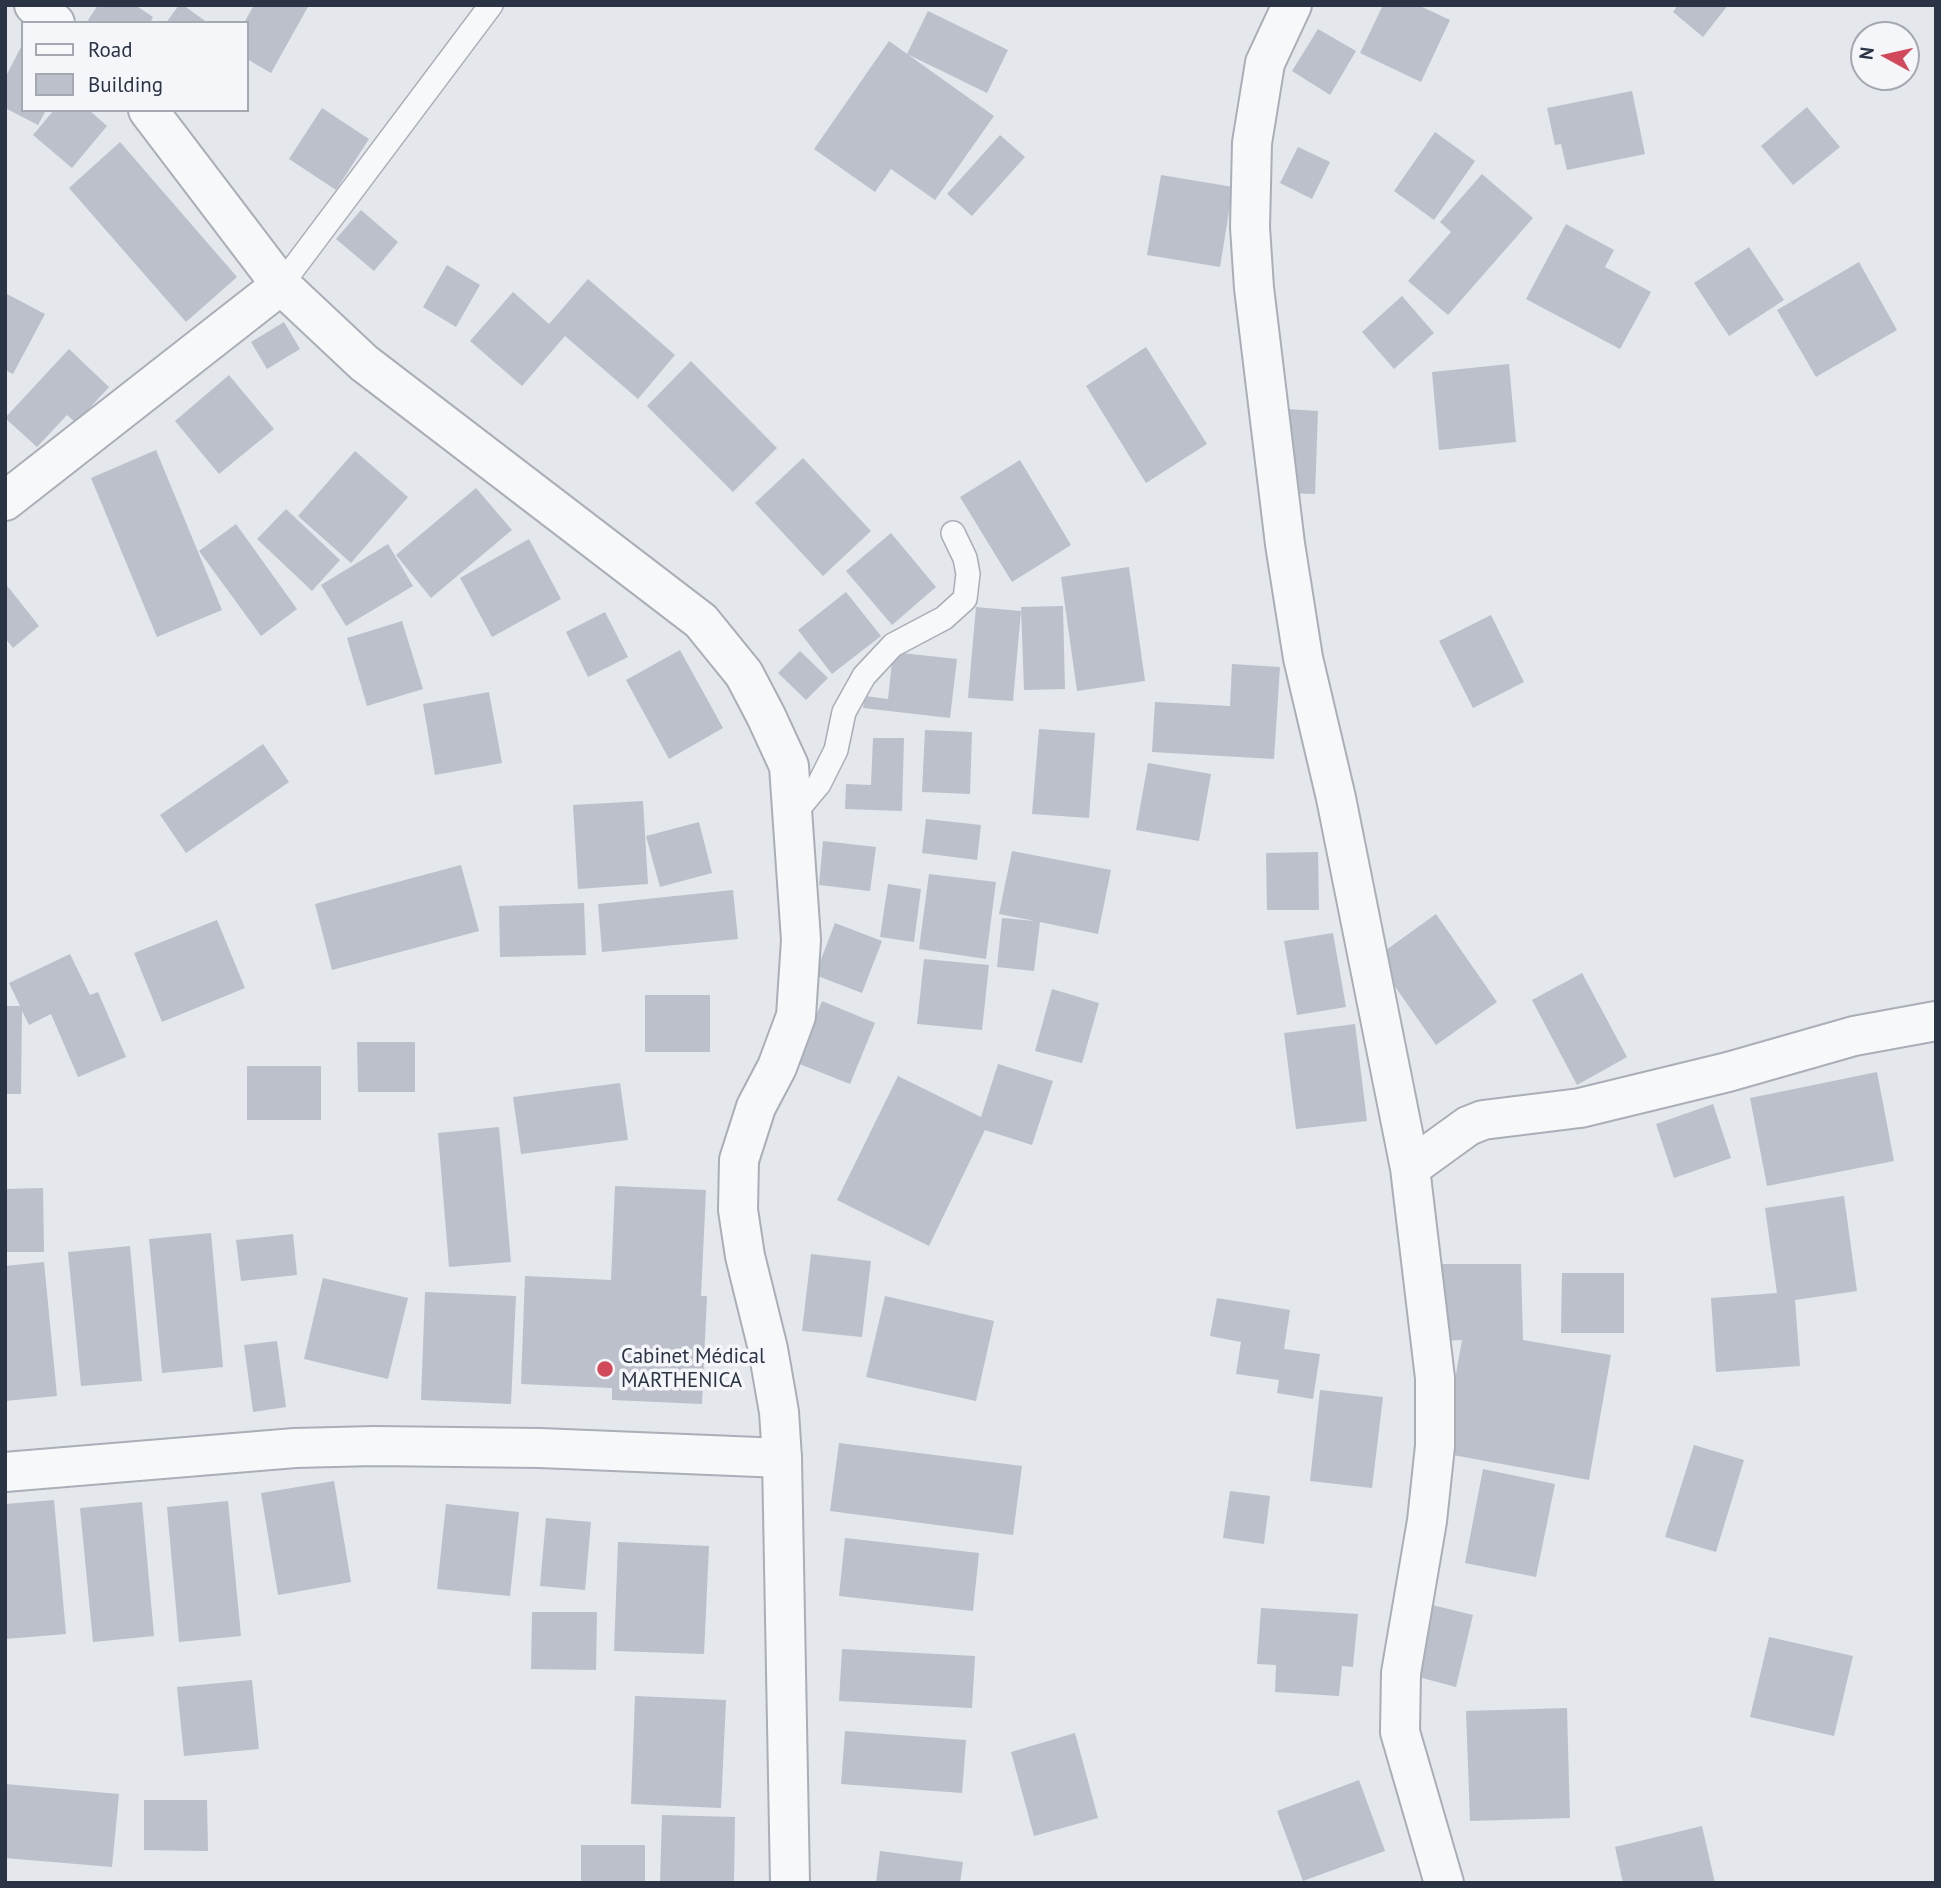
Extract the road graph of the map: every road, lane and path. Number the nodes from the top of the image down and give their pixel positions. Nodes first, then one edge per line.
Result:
1 (34, 5) edge
2 (491, 5) edge
3 (1292, 5) edge
4 (53, 21) edge
5 (150, 112) edge
6 (281, 285) junction
7 (5, 501) edge
8 (953, 533) dead end
9 (794, 814) junction
10 (1936, 1021) edge
11 (1410, 1168) junction
12 (782, 1458) junction
13 (5, 1472) edge
14 (790, 1883) edge
15 (1444, 1883) edge

1 - 4 street
2 - 6 lane
3 - 11 street
5 - 6 street
6 - 7 street
6 - 9 street
8 - 9 lane
9 - 12 street
10 - 11 street
11 - 15 street
12 - 13 street
12 - 14 street

